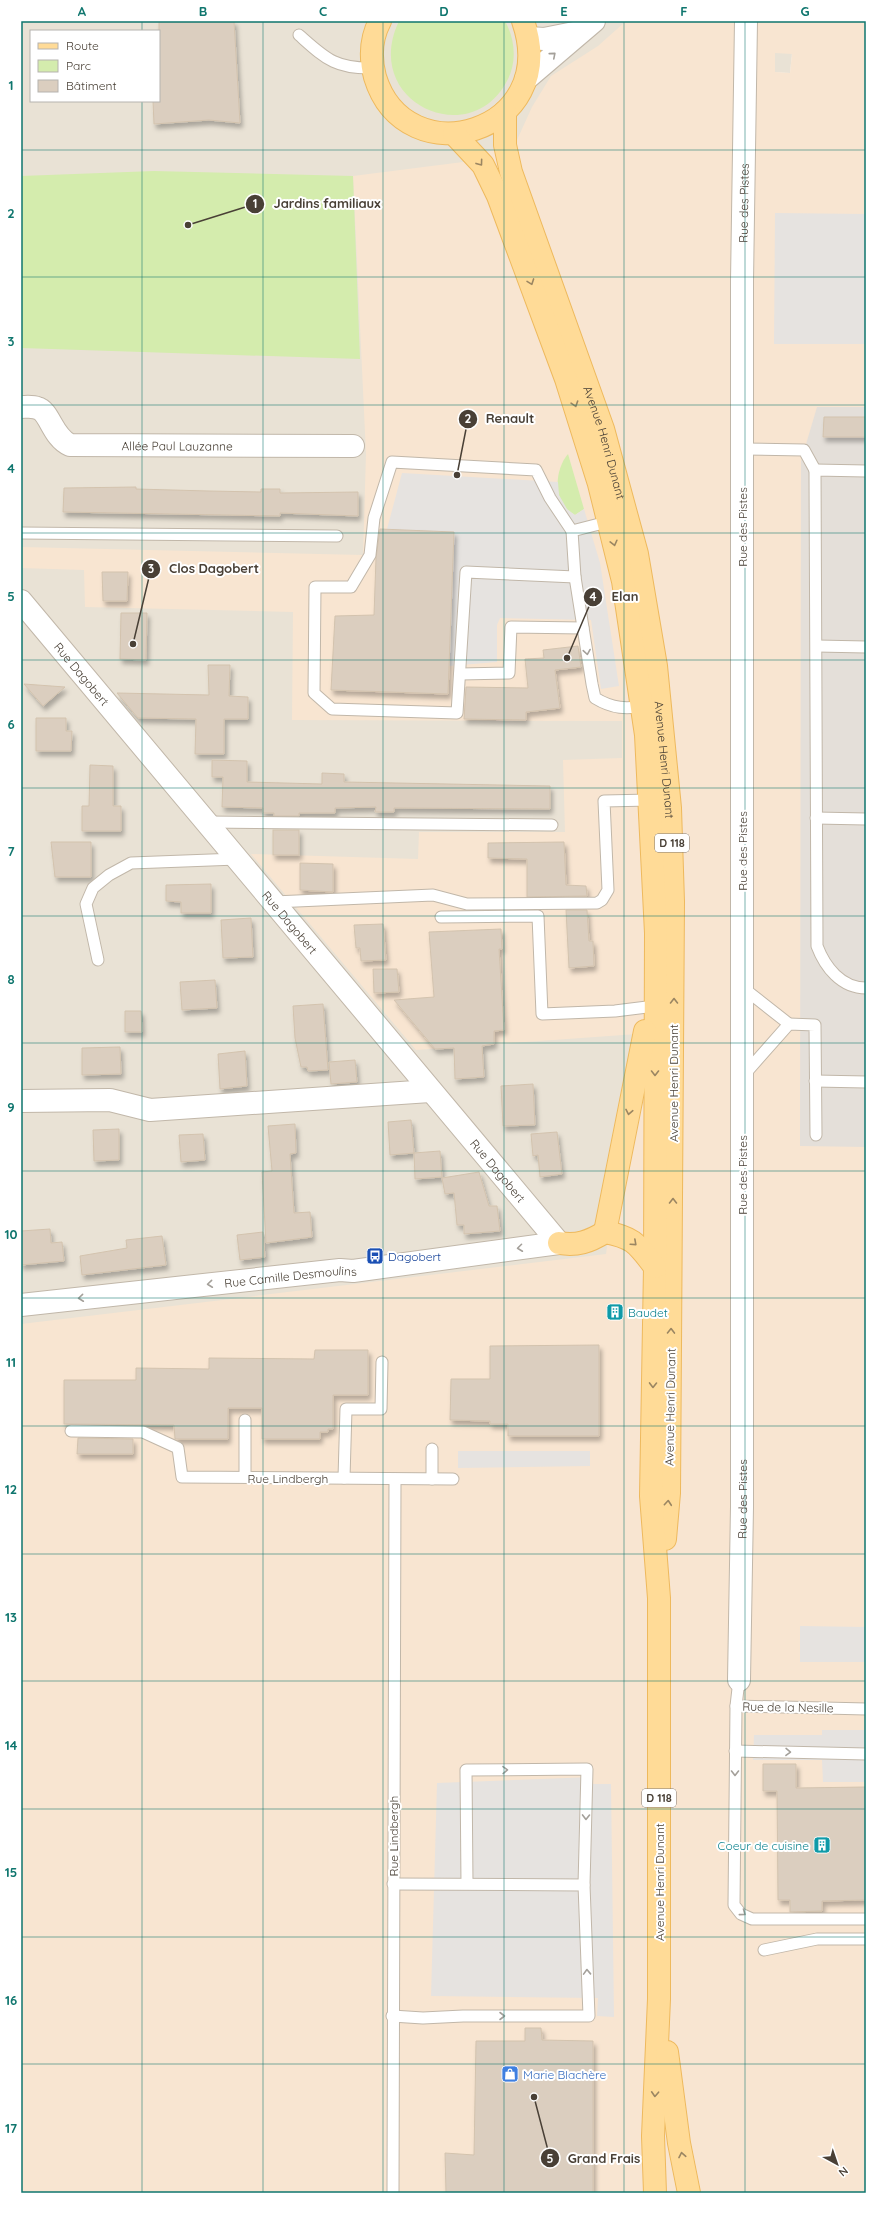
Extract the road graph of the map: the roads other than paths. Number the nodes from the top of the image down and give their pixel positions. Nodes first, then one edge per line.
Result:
1 (380, 21) edge
2 (746, 21) edge
3 (587, 27) edge
4 (526, 29) edge
5 (299, 35) dead end
6 (372, 68) junction
7 (526, 79) junction
8 (505, 112) junction
9 (454, 134) junction
10 (21, 407) edge
11 (352, 446) dead end
12 (742, 449) junction
13 (815, 470) junction
14 (866, 471) edge
15 (618, 519) junction
16 (572, 531) junction
17 (21, 533) edge
18 (337, 536) dead end
19 (575, 577) junction
20 (21, 601) edge
21 (583, 628) junction
22 (817, 646) junction
23 (866, 647) edge
24 (460, 674) junction
25 (651, 706) junction
26 (650, 800) junction
27 (816, 818) junction
28 (866, 819) edge
29 (206, 822) junction
30 (552, 825) dead end
31 (237, 859) junction
32 (273, 902) junction
33 (441, 917) dead end
34 (98, 960) dead end
35 (742, 987) junction
36 (866, 988) edge
37 (655, 1006) junction
38 (789, 1024) junction
39 (743, 1077) junction
40 (815, 1081) junction
41 (866, 1082) edge
42 (430, 1091) junction
43 (21, 1101) edge
44 (816, 1135) dead end
45 (605, 1232) junction
46 (558, 1243) junction
47 (655, 1267) junction
48 (21, 1305) edge
49 (382, 1362) dead end
50 (245, 1420) dead end
51 (71, 1432) dead end
52 (432, 1449) dead end
53 (245, 1478) junction
54 (344, 1478) junction
55 (452, 1478) dead end
56 (395, 1479) junction
57 (432, 1479) junction
58 (659, 1598) junction
59 (739, 1680) joint
60 (736, 1706) junction
61 (866, 1709) edge
62 (735, 1751) junction
63 (866, 1754) edge
64 (467, 1883) junction
65 (393, 1884) junction
66 (584, 1885) junction
67 (866, 1919) edge
68 (866, 1939) edge
69 (764, 1950) dead end
70 (659, 1999) junction
71 (392, 2016) junction
72 (393, 2193) edge
73 (655, 2193) edge
74 (689, 2193) edge

1 - 6 main road
2 - 12 street, Rue des Pistes
3 - 4 street
7 -> 3 street
4 - 7 main road
5 - 6 lane
6 - 9 main road
7 - 8 main road
8 - 9 main road
8 - 15 main road, Avenue Henri Dunant / D 118
9 -> 15 main road, Avenue Henri Dunant / D 118
10 - 11 street, Allée Paul Lauzanne
12 - 13 lane
12 - 35 street, Rue des Pistes
13 - 14 lane
13 - 22 lane
15 - 16 lane
15 - 25 main road, Avenue Henri Dunant / D 118
16 - 19 lane
16 - 24 lane
17 - 18 lane
19 - 21 lane
19 - 24 lane
20 - 29 street, Rue Dagobert
21 - 24 lane
21 -> 25 lane
22 - 23 lane
22 - 27 lane
25 - 26 main road, Avenue Henri Dunant / D 118
58 -> 25 main road, Avenue Henri Dunant / D 118
26 - 32 lane
26 - 37 main road, Avenue Henri Dunant / D 118
27 - 28 lane
27 - 36 lane
29 - 30 lane
29 - 31 street, Rue Dagobert
31 - 32 street, Rue Dagobert
31 - 34 lane
32 - 42 street, Rue Dagobert
33 - 37 lane
35 - 38 lane
35 - 39 street, Rue des Pistes
37 -> 45 main road
37 -> 47 main road, Avenue Henri Dunant / D 118
38 - 39 lane
38 - 40 lane
39 - 59 street, Rue des Pistes
40 - 41 lane
40 - 44 lane
42 - 43 street
42 - 46 street, Rue Dagobert
45 - 46 main road
45 -> 47 main road
46 -> 48 street, Rue Camille Desmoulins
47 -> 58 main road, Avenue Henri Dunant / D 118
49 - 54 lane
50 - 53 lane
51 - 53 lane, Rue Lindbergh
52 - 57 lane
53 - 54 lane, Rue Lindbergh
54 - 56 lane, Rue Lindbergh
55 - 57 lane, Rue Lindbergh
56 - 57 lane, Rue Lindbergh
56 - 65 lane, Rue Lindbergh
58 - 70 main road, Avenue Henri Dunant / D 118
59 - 60 lane, Rue de la Nesille
60 - 61 lane, Rue de la Nesille
60 - 62 lane
62 -> 63 lane
62 -> 67 lane
64 - 65 lane
64 - 66 lane
64 -> 66 lane
65 - 71 lane, Rue Lindbergh
71 -> 66 lane
68 - 69 lane
70 -> 73 main road, Avenue Henri Dunant / D 118
74 -> 70 main road, Avenue Henri Dunant / D 118
71 - 72 lane, Rue Lindbergh

